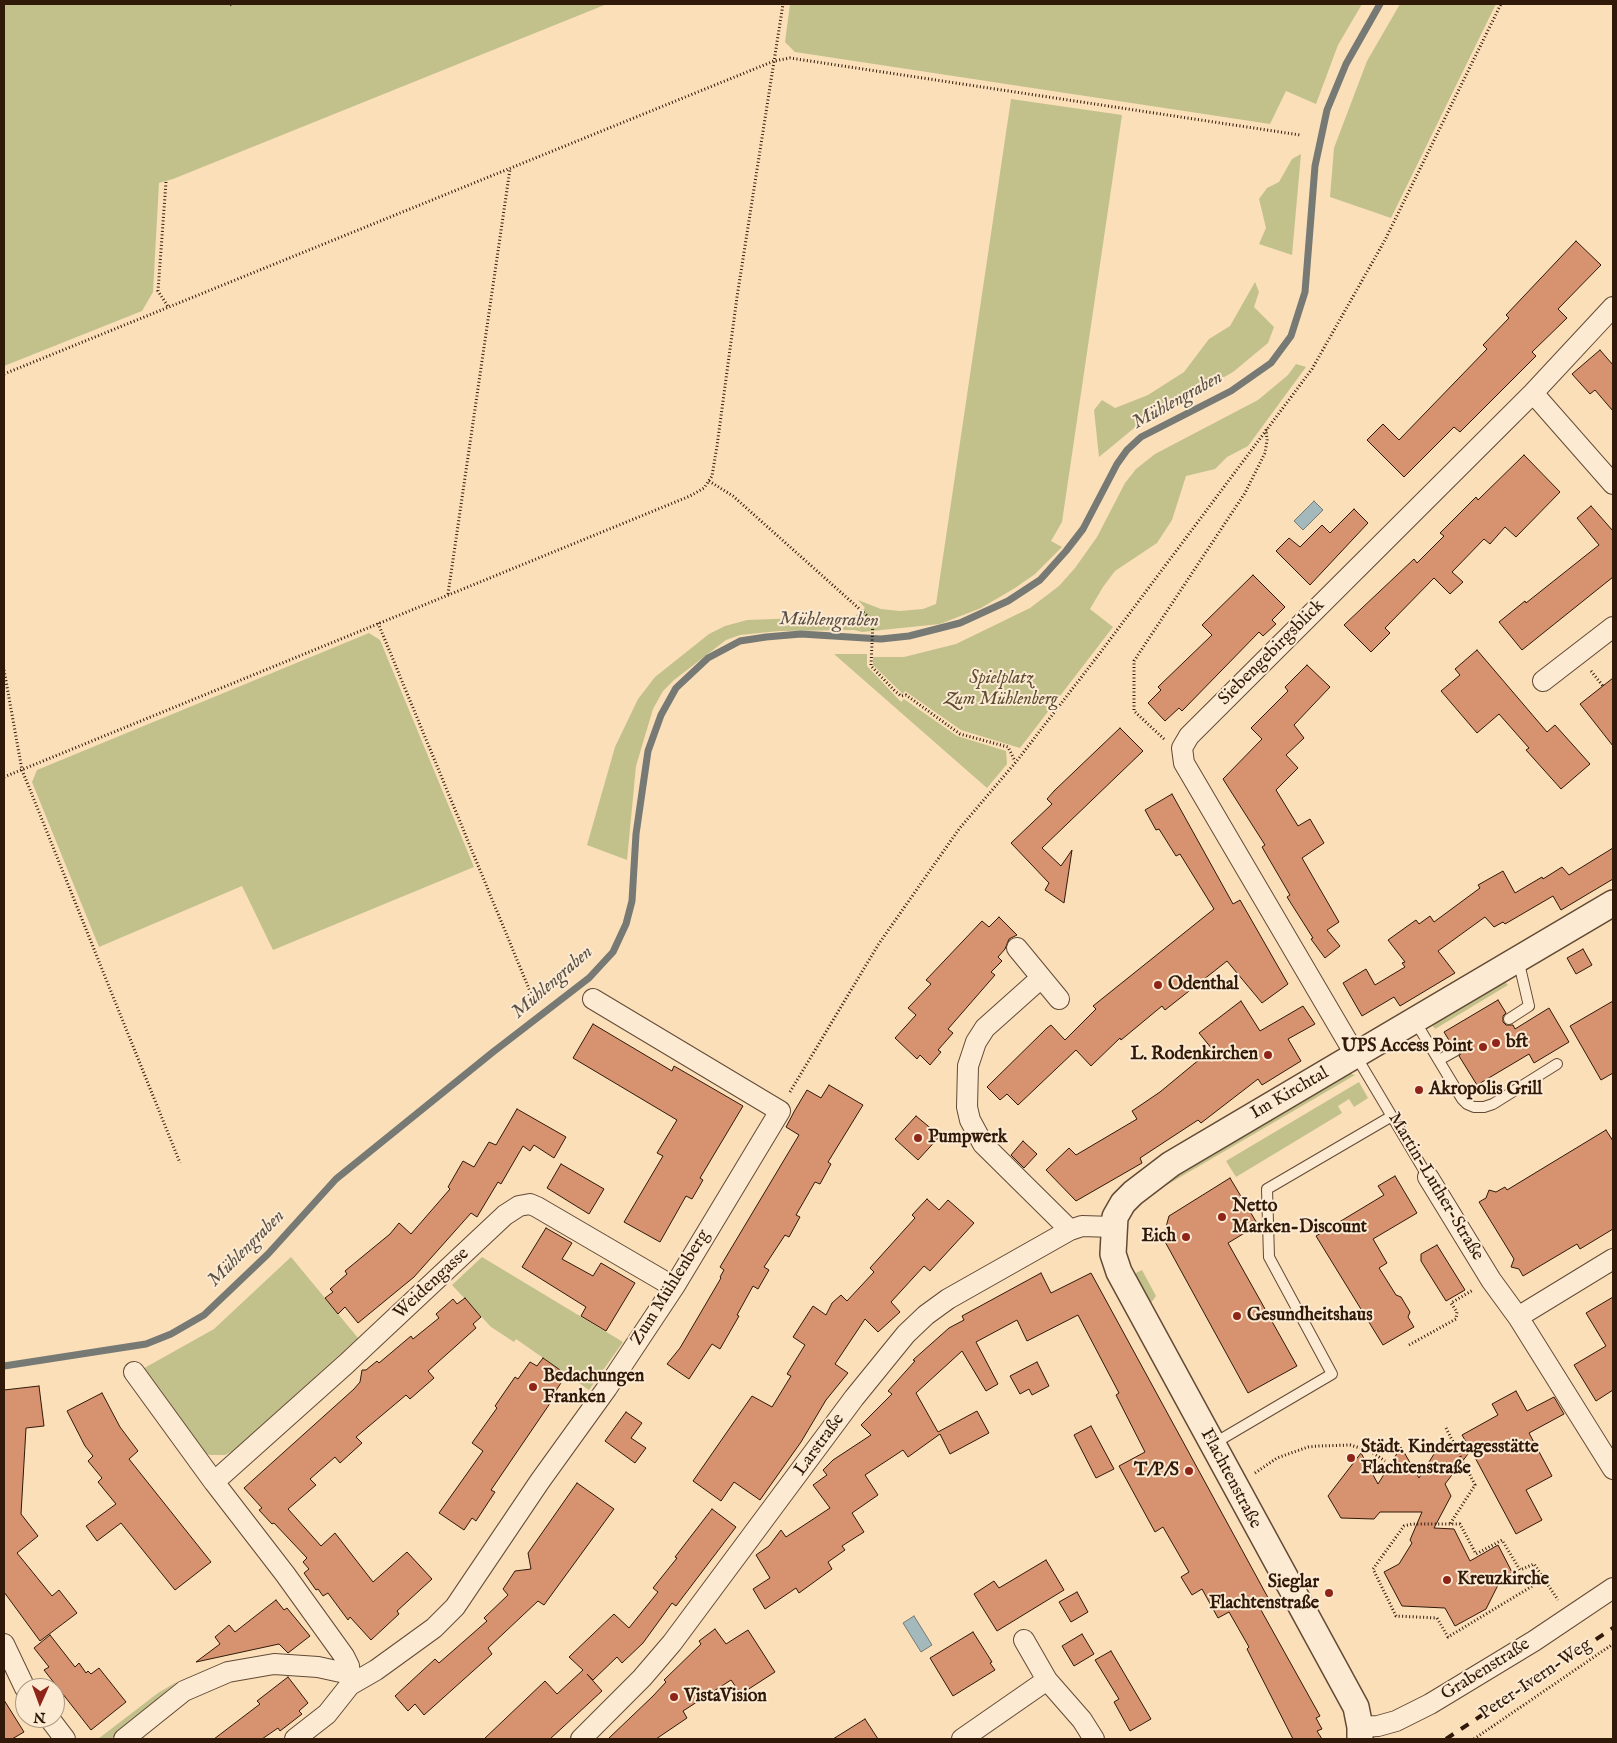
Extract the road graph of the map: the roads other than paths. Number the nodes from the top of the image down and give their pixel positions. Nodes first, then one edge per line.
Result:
1 (1613, 307) edge
2 (1533, 393) junction
3 (1613, 484) edge
4 (1613, 627) edge
5 (1543, 681) dead end
6 (1613, 902) edge
7 (1017, 948) dead end
8 (1518, 959) junction
9 (1041, 978) junction
10 (593, 999) dead end
11 (1059, 999) dead end
12 (1509, 1019) dead end
13 (1415, 1020) junction
14 (1456, 1051) dead end
15 (1356, 1056) junction
16 (1439, 1060) junction
17 (1557, 1064) dead end
18 (1392, 1116) junction
19 (1428, 1177) joint
20 (1113, 1227) junction
21 (1070, 1230) junction
22 (1613, 1259) edge
23 (674, 1287) junction
24 (1518, 1317) junction
25 (134, 1372) dead end
26 (1212, 1445) junction
27 (1613, 1469) edge
28 (214, 1482) junction
29 (1613, 1588) edge
30 (1024, 1640) dead end
31 (4, 1644) edge
32 (21, 1678) edge
33 (350, 1679) junction
34 (1047, 1680) junction
35 (57, 1728) edge
36 (1360, 1733) edge
37 (66, 1739) edge
38 (124, 1739) edge
39 (295, 1739) edge
40 (581, 1739) edge
41 (962, 1739) edge
42 (1094, 1739) edge

1 - 2 street, Siebengebirgsblick
2 - 3 street
2 - 15 street, Siebengebirgsblick
4 - 5 street
6 - 8 street, Im Kirchtal
7 - 9 street
8 - 12 lane
8 - 13 street, Im Kirchtal
9 - 11 street
9 - 21 street
10 - 23 street, Zum Mühlenberg
13 - 15 street, Im Kirchtal
13 - 16 lane
14 - 16 lane
15 - 18 lane, Martin-Luther-Straße
15 - 20 street, Im Kirchtal
16 - 17 lane
18 - 19 lane, Martin-Luther-Straße
18 - 26 lane
19 - 24 street, Martin-Luther-Straße
20 - 21 street, Larstraße
20 - 26 street, Flachtenstraße
21 - 40 street, Larstraße
22 - 24 street
23 - 28 street, Weidengasse
23 - 33 street, Zum Mühlenberg
24 - 27 street, Martin-Luther-Straße
25 - 28 street
26 - 36 street, Flachtenstraße
28 - 33 street
29 - 36 street, Grabenstraße
30 - 34 street
31 - 32 street
33 - 38 street
33 - 39 street, Zum Mühlenberg
34 - 41 street
34 - 42 street
35 - 37 street

